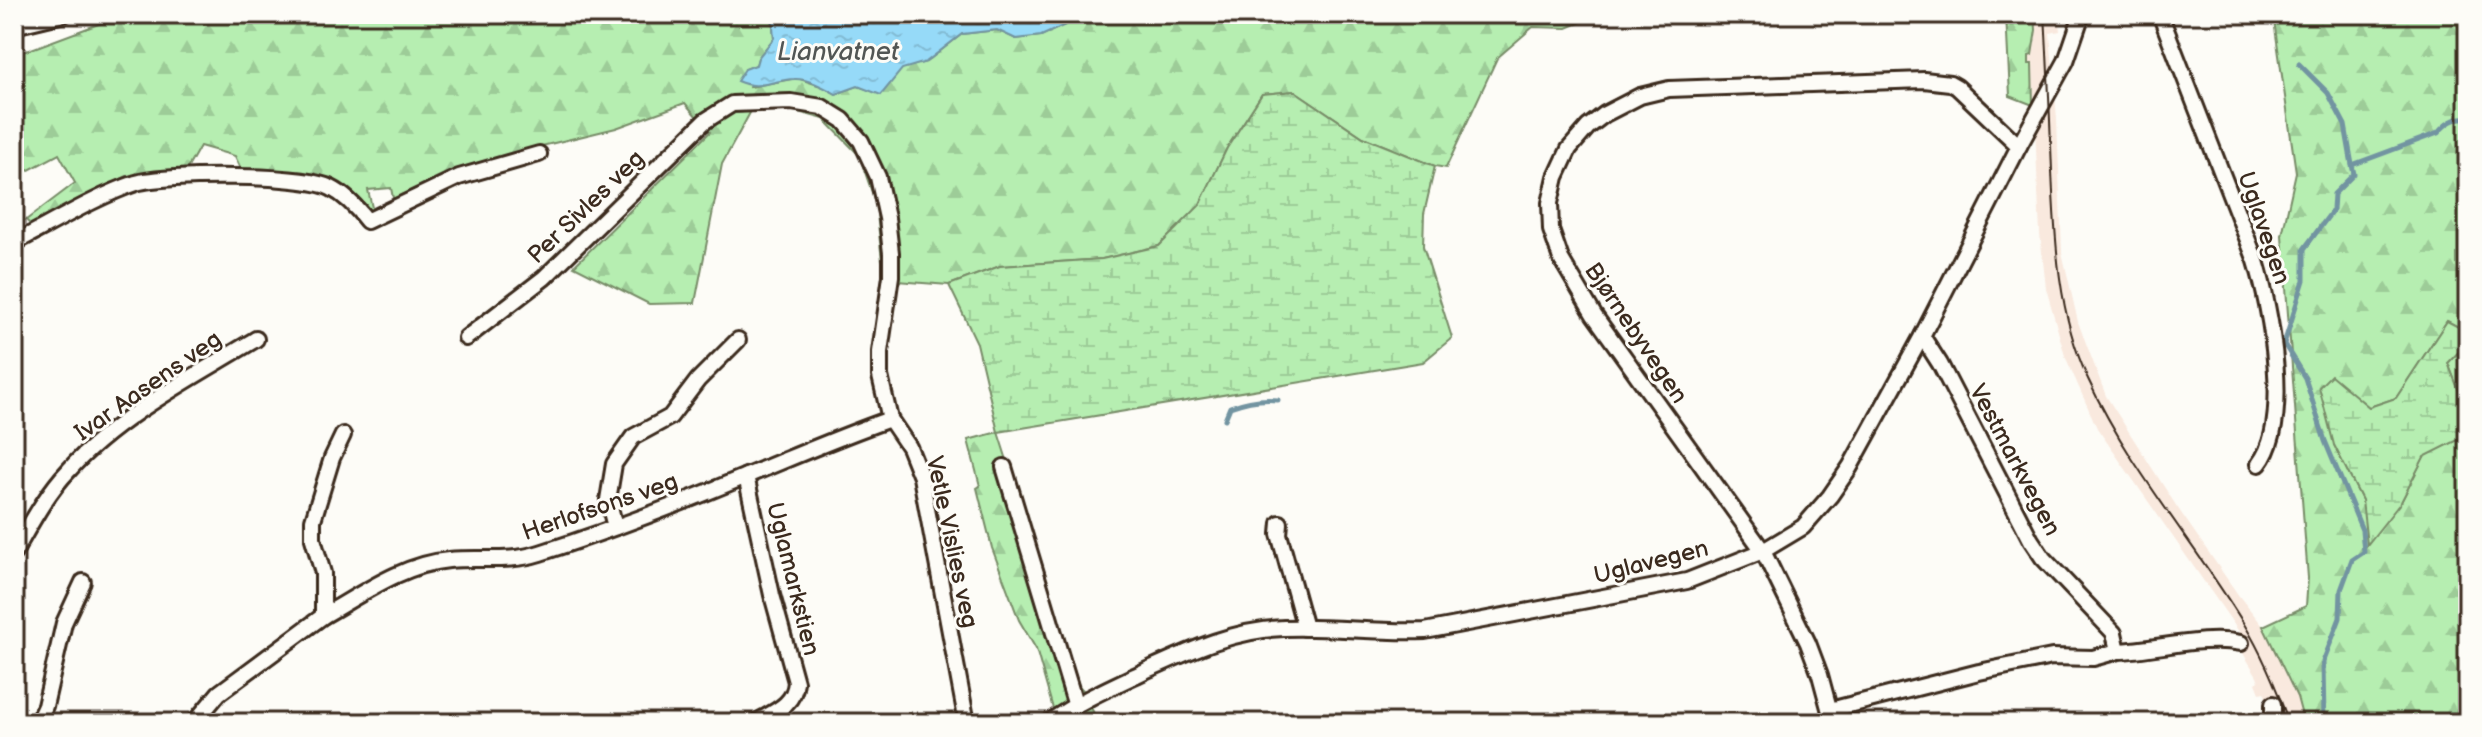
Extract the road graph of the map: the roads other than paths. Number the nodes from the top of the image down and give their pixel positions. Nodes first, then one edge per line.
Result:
1 (64, 14) edge
2 (2082, 14) edge
3 (2160, 14) edge
4 (14, 26) edge
5 (732, 104) joint
6 (2019, 146) junction
7 (539, 154) dead end
8 (14, 243) edge
9 (1922, 336) junction
10 (466, 338) dead end
11 (256, 339) dead end
12 (738, 340) dead end
13 (890, 419) junction
14 (343, 435) dead end
15 (2259, 464) dead end
16 (1004, 467) dead end
17 (746, 476) junction
18 (1280, 523) dead end
19 (615, 527) junction
20 (1763, 551) junction
21 (14, 553) edge
22 (83, 582) dead end
23 (323, 616) junction
24 (1305, 628) junction
25 (2241, 643) dead end
26 (2118, 651) junction
27 (1075, 703) junction
28 (2273, 704) dead end
29 (1832, 717) edge
30 (37, 723) edge
31 (194, 723) edge
32 (755, 723) edge
33 (967, 723) edge
34 (1048, 723) edge
35 (2273, 723) edge

1 - 4 street
2 - 6 street, Uglavegen
3 - 15 street, Uglavegen
5 - 10 street, Per Sivles veg
5 - 13 street, Vetle Vislies veg
6 - 9 street, Uglavegen
6 - 20 street, Bjørnebyvegen
7 - 8 street
9 - 20 street, Uglavegen
9 - 26 street, Vestmarkvegen
11 - 21 street, Ivar Aasens veg
12 - 19 street
13 - 17 street, Herlofsons veg
13 - 33 street, Vetle Vislies veg
14 - 23 street
16 - 27 street
17 - 19 street, Herlofsons veg
17 - 32 street, Uglamarkstien
18 - 24 street
19 - 23 street, Herlofsons veg
20 - 24 street, Uglavegen
20 - 29 street, Bjørnebyvegen
22 - 30 street
23 - 31 street
24 - 27 street, Uglavegen
25 - 26 street
26 - 29 street, Bjørnebyvegen
27 - 34 street, Uglavegen
28 - 35 street

